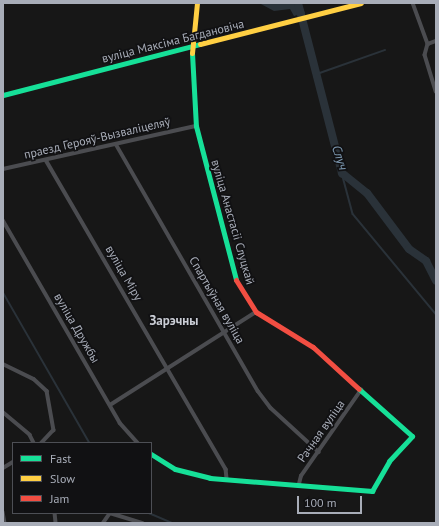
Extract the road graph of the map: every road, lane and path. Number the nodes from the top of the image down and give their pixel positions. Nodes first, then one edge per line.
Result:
1 (197, 3) edge
2 (354, 3) edge
3 (361, 3) edge
4 (413, 3) edge
5 (348, 7) junction
6 (436, 41) edge
7 (428, 44) junction
8 (192, 46) junction
9 (436, 91) edge
10 (3, 95) edge
11 (196, 126) junction
12 (116, 144) junction
13 (46, 160) junction
14 (3, 169) edge
15 (3, 220) edge
16 (256, 312) junction
17 (225, 332) junction
18 (3, 364) edge
19 (167, 368) junction
20 (361, 390) junction
21 (110, 405) junction
22 (3, 412) edge
23 (34, 442) edge
24 (43, 442) edge
25 (137, 442) edge
26 (319, 452) junction
27 (152, 455) edge
28 (12, 463) edge
29 (3, 468) edge
30 (227, 479) junction
31 (299, 484) junction
32 (3, 512) edge
33 (109, 514) edge
34 (113, 514) edge
35 (6, 523) edge
36 (104, 523) edge
37 (143, 523) edge

1 - 8 street, вуліца Анастасіі Слуцкай
2 - 5 street, вуліца Максіма Багдановіча
3 - 5 street, вуліца Максіма Багдановіча
4 - 7 street
5 - 8 street, вуліца Максіма Багдановіча
6 - 7 street
7 - 9 street
8 - 10 street, вуліца Максіма Багдановіча
8 - 11 street, вуліца Анастасіі Слуцкай
11 - 12 street, праезд Герояў-Вызваліцеляў
11 - 16 street, вуліца Анастасіі Слуцкай
12 - 13 street, праезд Герояў-Вызваліцеляў
12 - 17 street, Спартыўная вуліца
13 - 14 street, праезд Герояў-Вызваліцеляў
13 - 19 street, вуліца Міру
15 - 21 street, вуліца Дружбы
16 - 17 street
16 - 20 street, вуліца Анастасіі Слуцкай
17 - 19 street
17 - 26 street, Спартыўная вуліца
18 - 24 street
19 - 21 street
19 - 30 street, вуліца Міру
20 - 26 street, Рачная вуліца
20 - 31 street, вуліца Анастасіі Слуцкай
21 - 25 street, вуліца Дружбы
22 - 23 street
26 - 31 street, Рачная вуліца
27 - 30 street
28 - 29 street
30 - 31 street
32 - 35 street
33 - 36 street
34 - 37 street

